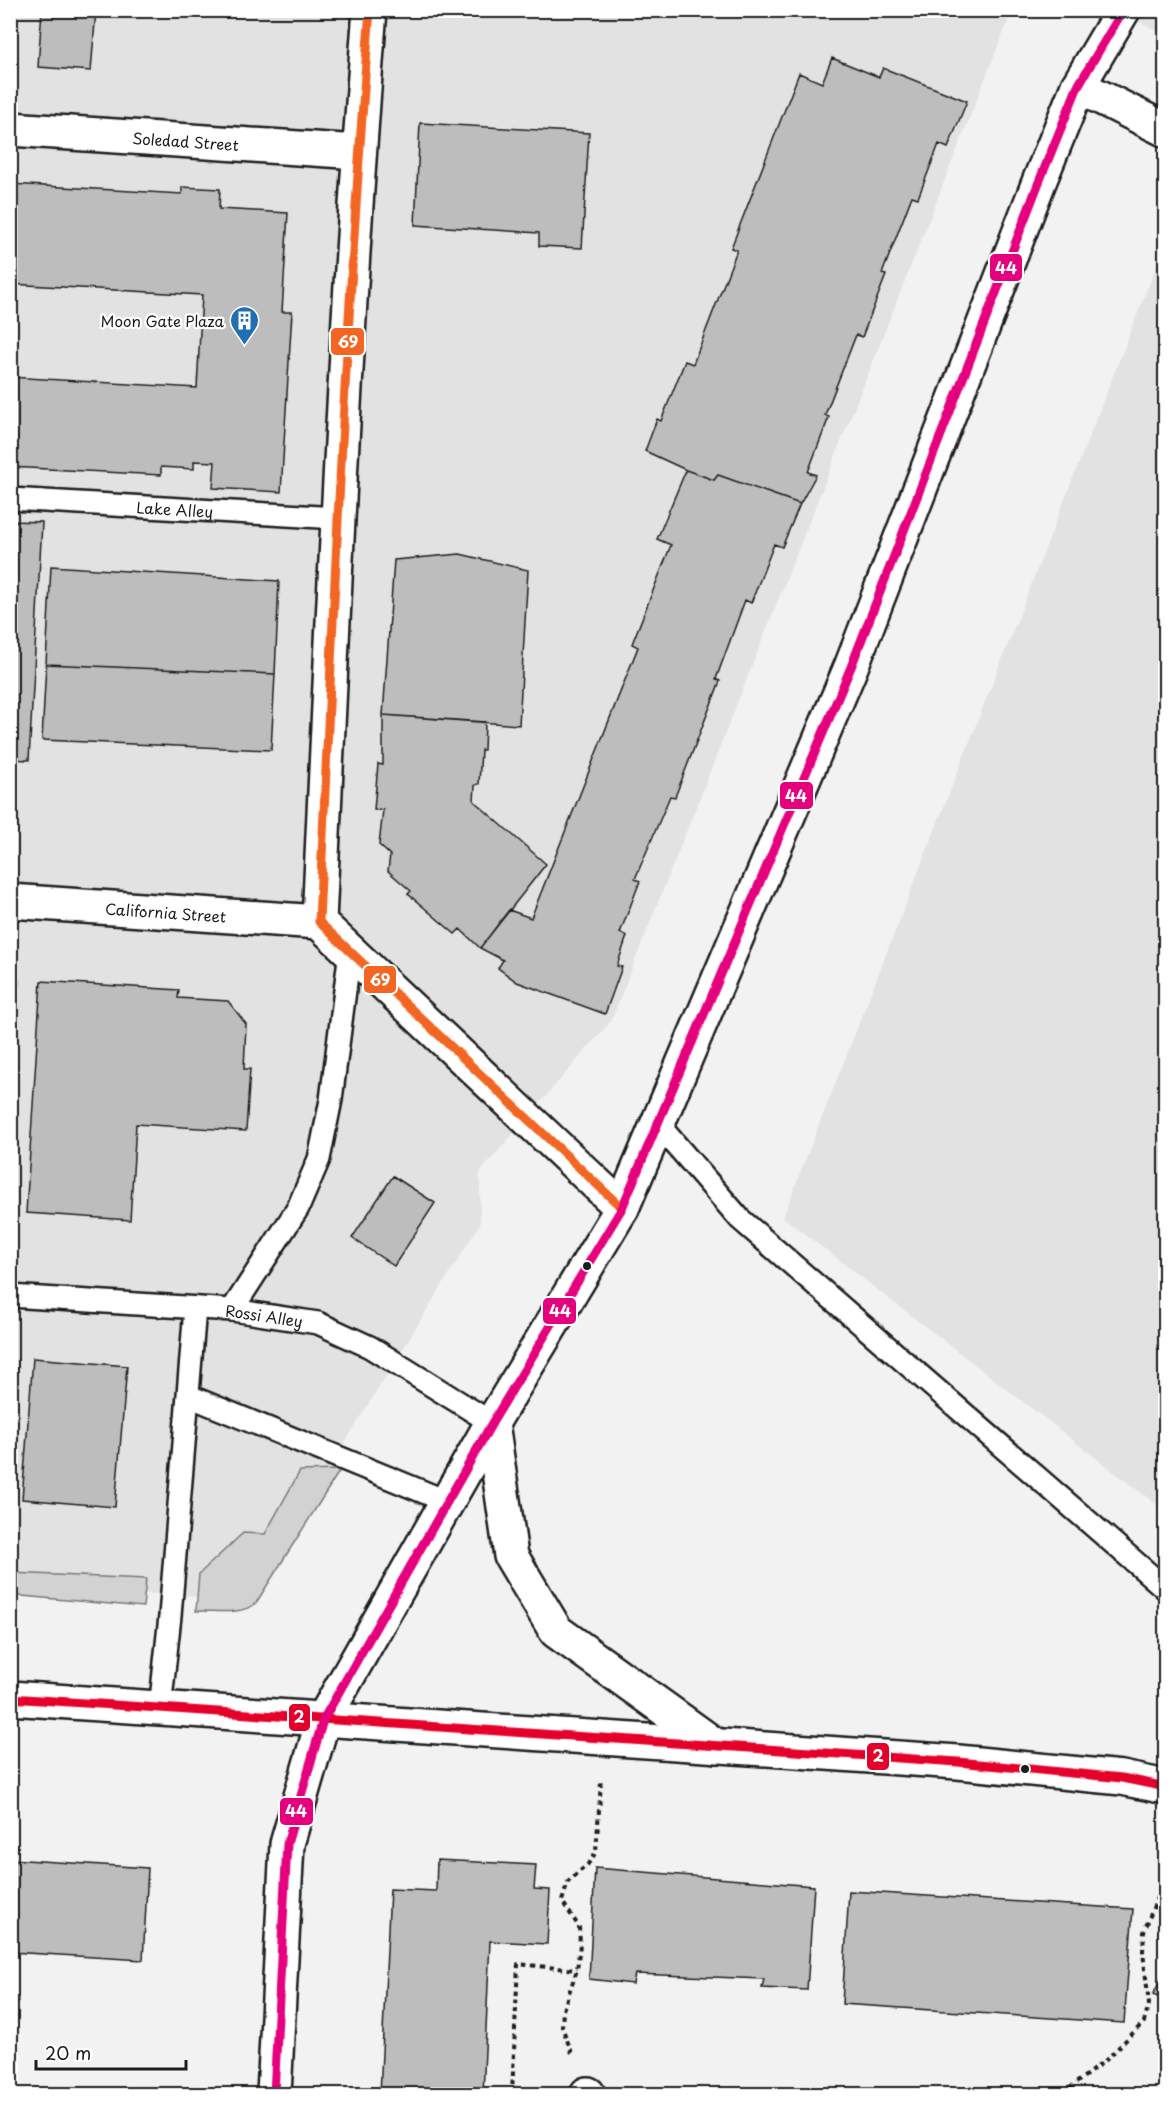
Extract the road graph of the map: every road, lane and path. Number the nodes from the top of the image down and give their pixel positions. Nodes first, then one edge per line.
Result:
1 (370, 10) edge
2 (1123, 10) edge
3 (1078, 86) junction
4 (10, 129) edge
5 (1166, 130) edge
6 (359, 152) junction
7 (10, 499) edge
8 (338, 518) junction
9 (10, 901) edge
10 (320, 922) junction
11 (350, 951) junction
12 (658, 1124) junction
13 (622, 1208) junction
14 (10, 1296) edge
15 (195, 1308) junction
16 (232, 1310) junction
17 (189, 1396) junction
18 (492, 1423) junction
19 (448, 1502) junction
20 (1166, 1589) edge
21 (10, 1698) edge
22 (160, 1709) junction
23 (323, 1720) junction
24 (602, 1739) junction
25 (716, 1746) junction
26 (1166, 1787) edge
27 (1166, 1857) edge
28 (576, 1970) junction
29 (274, 2094) edge
30 (512, 2094) edge
31 (588, 2094) edge
32 (1062, 2094) edge

1 - 6 street
2 - 3 street
3 - 5 street
3 - 12 street
4 - 6 street, Soledad Street
6 - 8 street
7 - 8 lane, Lake Alley
8 - 10 street
9 - 10 street, California Street
10 - 11 street
11 - 13 street
11 - 16 lane
12 - 13 street
12 - 20 lane
13 - 18 street
14 - 15 lane, Rossi Alley
15 - 16 lane, Rossi Alley
15 - 17 lane
16 - 18 lane, Rossi Alley
17 - 19 lane
17 - 22 lane
18 - 19 street
18 - 25 street
19 - 23 street
21 - 22 street
22 - 23 street
23 - 24 street
23 - 29 street
24 - 25 street
24 - 28 path
25 - 26 street
27 - 32 path
28 - 30 path
28 - 31 path

